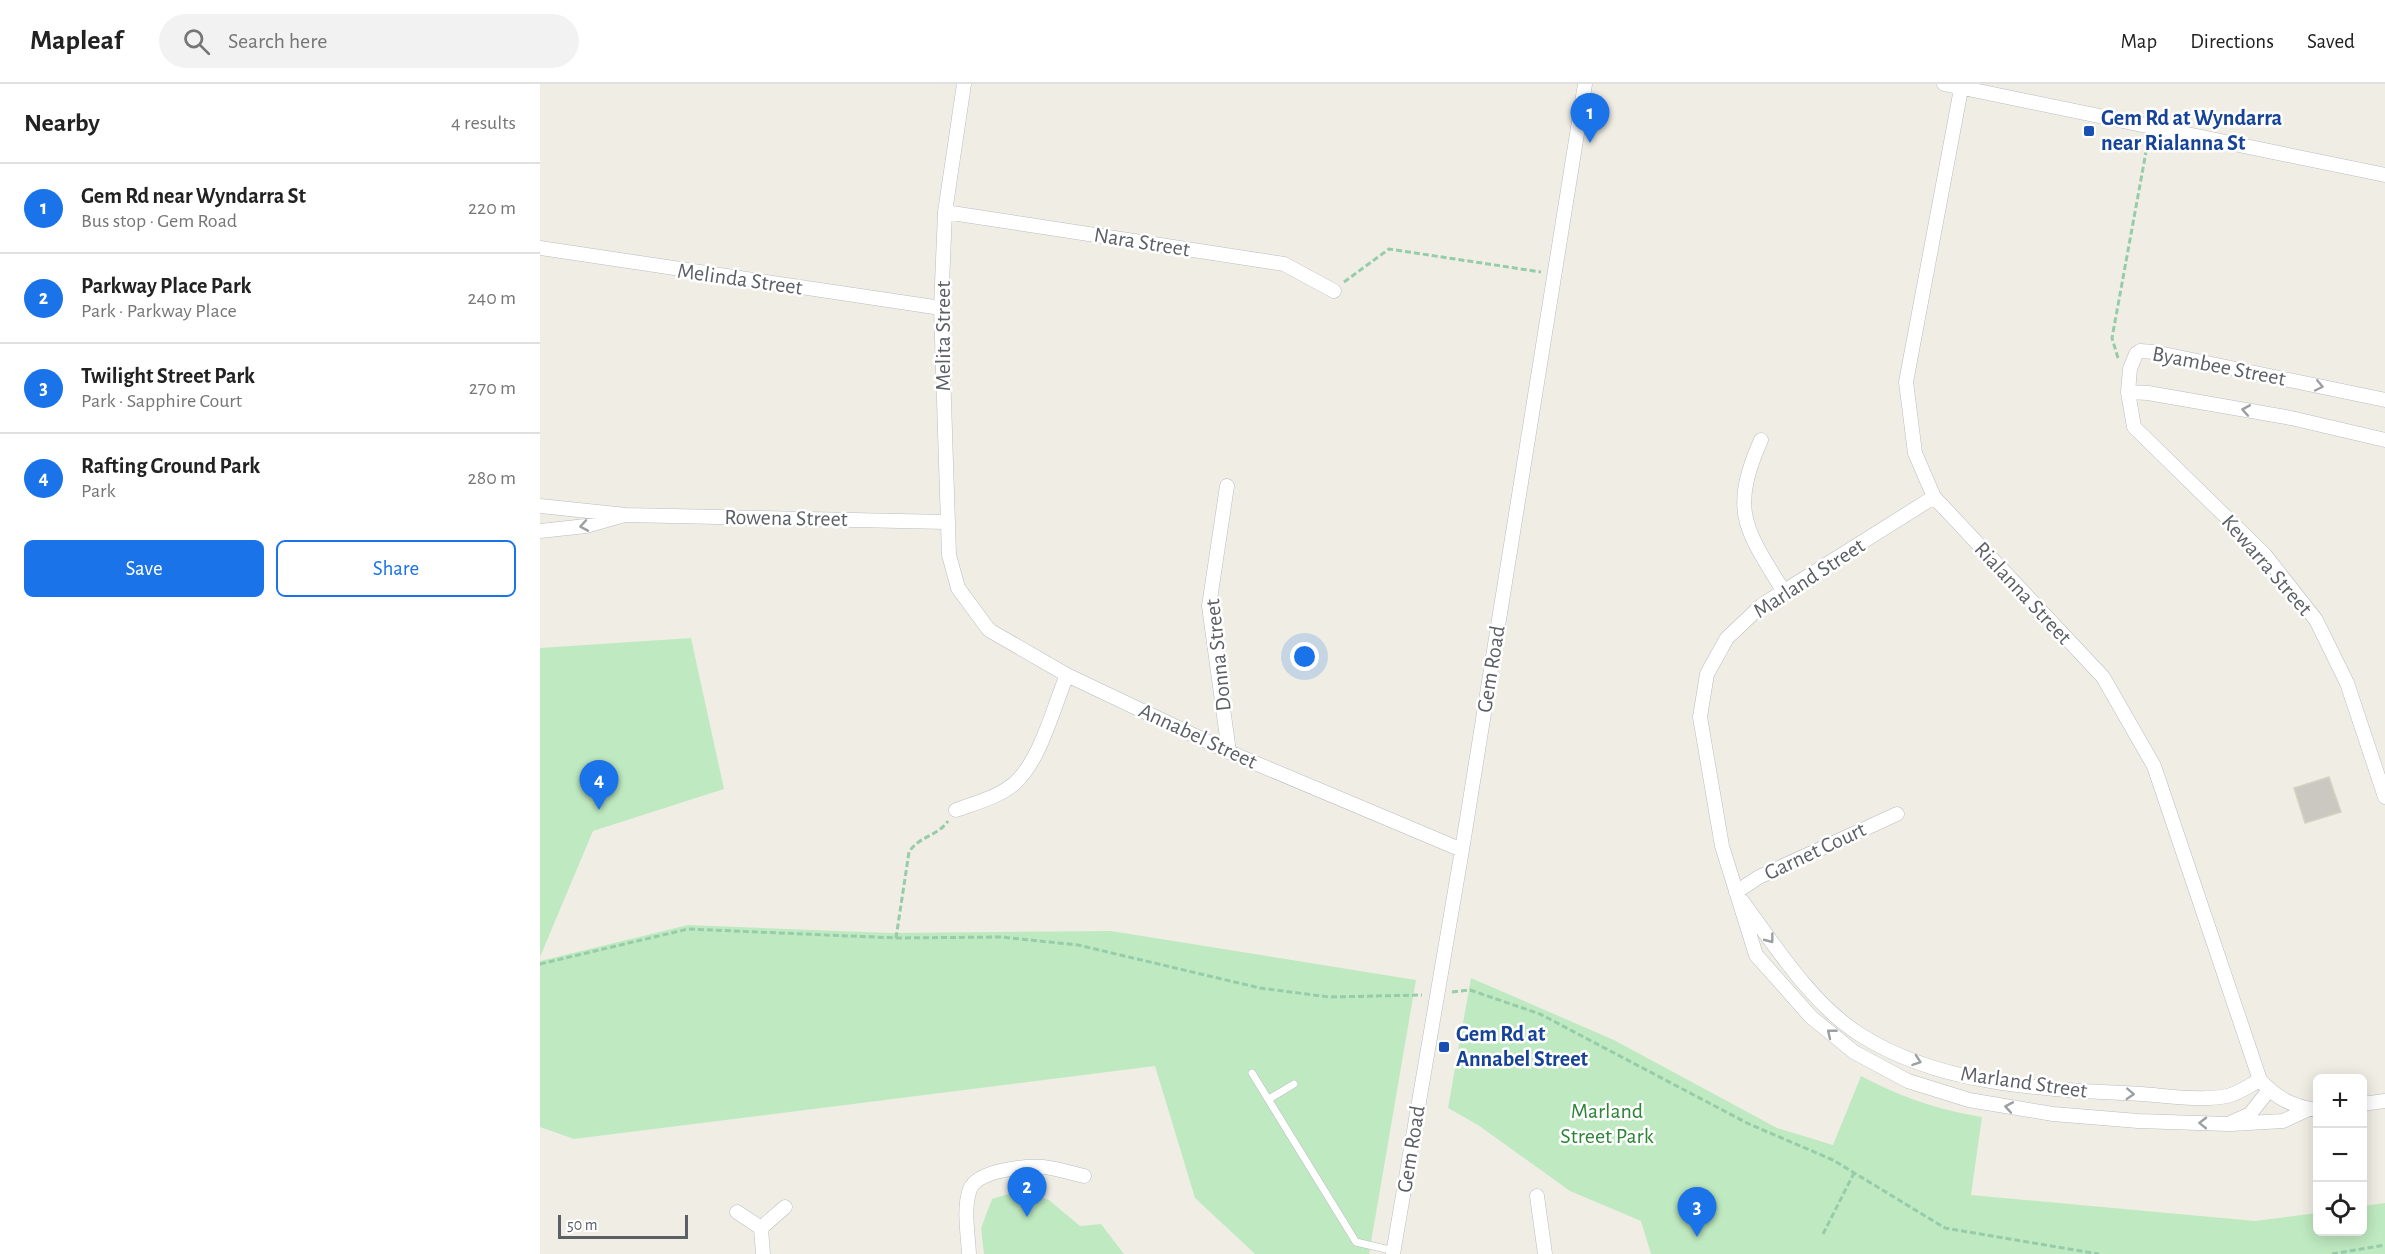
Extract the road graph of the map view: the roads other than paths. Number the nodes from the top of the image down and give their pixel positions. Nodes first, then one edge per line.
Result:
1 (964, 84) edge
2 (1585, 84) edge
3 (1944, 84) edge
4 (1961, 89) junction
5 (2385, 175) edge
6 (945, 212) junction
7 (540, 248) edge
8 (1334, 291) road end
9 (941, 308) junction
10 (2128, 392) junction
11 (2385, 400) edge
12 (1761, 440) dead end
13 (2385, 440) edge
14 (1227, 486) dead end
15 (1934, 497) junction
16 (540, 506) edge
17 (626, 515) junction
18 (946, 522) junction
19 (540, 531) edge
20 (958, 588) joint
21 (1784, 592) junction
22 (1066, 675) junction
23 (1229, 752) junction
24 (2385, 796) edge
25 (956, 810) road end
26 (1897, 814) dead end
27 (1462, 850) junction
28 (1736, 892) junction
29 (1252, 1073) dead end
30 (1294, 1084) dead end
31 (2264, 1085) junction
32 (1269, 1098) junction
33 (2385, 1101) edge
34 (2367, 1103) edge
35 (2313, 1109) edge
36 (2228, 1124) junction
37 (1084, 1176) dead end
38 (1537, 1196) dead end
39 (784, 1208) dead end
40 (737, 1212) dead end
41 (761, 1228) junction
42 (1393, 1252) edge
43 (763, 1254) edge
44 (969, 1254) edge
45 (1545, 1254) edge

1 - 6 street, Melita Street
2 - 27 street, Gem Road
3 - 4 street
4 - 5 street
4 - 15 street, Rialanna Street
6 - 8 street, Nara Street
6 - 9 street, Melita Street
7 - 9 street, Melinda Street
9 - 18 street, Melita Street
10 -> 11 street, Byambee Street
13 -> 10 street, Byambee Street
10 - 24 street, Kewarra Street
12 - 21 street
14 - 23 street, Donna Street
15 - 21 street, Marland Street
15 - 31 street, Rialanna Street
16 - 17 street, Rowena Street
17 - 18 street, Rowena Street
17 -> 19 street, Rowena Street
18 - 20 street, Melita Street
20 - 22 street, Annabel Street
21 - 28 street, Marland Street
22 - 23 street, Annabel Street
22 - 25 street
23 - 27 street, Annabel Street
26 - 28 street, Garnet Court
27 - 42 street, Gem Road
28 -> 31 street, Marland Street
36 -> 28 street, Marland Street
29 - 32 lane
30 - 32 lane
31 - 35 street, Marland Street
31 - 36 street
32 - 42 lane
33 - 34 street
35 - 36 street, Marland Street
37 - 44 street
38 - 45 street
39 - 41 street
40 - 41 street
41 - 43 street

